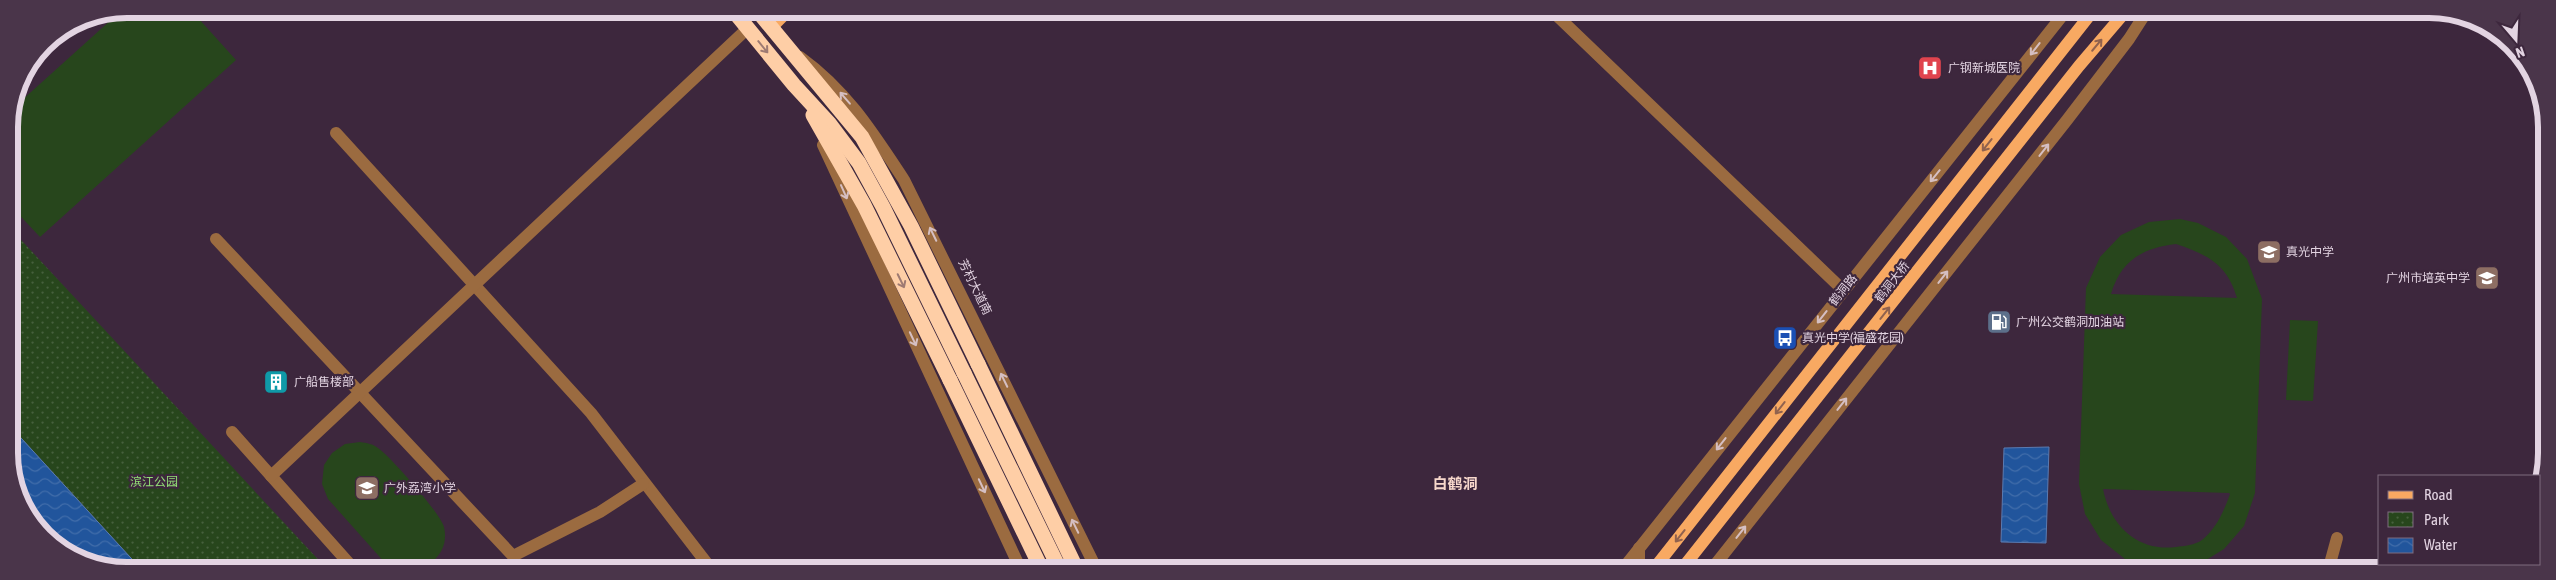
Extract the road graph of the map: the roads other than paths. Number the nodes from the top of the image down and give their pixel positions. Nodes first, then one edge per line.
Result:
1 (740, 18) edge
2 (765, 18) edge
3 (781, 18) edge
4 (1559, 18) edge
5 (2060, 18) edge
6 (2087, 18) edge
7 (2120, 18) edge
8 (2142, 18) edge
9 (748, 28) junction
10 (771, 28) junction
11 (786, 46) junction
12 (794, 84) junction
13 (336, 133) dead end
14 (216, 239) dead end
15 (475, 285) junction
16 (1843, 290) junction
17 (360, 393) junction
18 (232, 432) dead end
19 (270, 476) junction
20 (644, 484) junction
21 (2337, 538) dead end
22 (1639, 548) junction
23 (348, 562) edge
24 (706, 562) edge
25 (1017, 562) edge
26 (1038, 562) edge
27 (1056, 562) edge
28 (1073, 562) edge
29 (1093, 562) edge
30 (1628, 562) edge
31 (1639, 562) edge
32 (1659, 562) edge
33 (1687, 562) edge
34 (1717, 562) edge
35 (2330, 562) edge

1 - 9 highway
2 - 10 highway, 芳村大道南
3 - 10 main road
4 - 16 street
5 -> 16 street, 鹤洞路
6 -> 32 main road, 鹤洞大桥
33 -> 7 main road, 鹤洞大桥
34 -> 8 street
9 -> 12 highway
9 - 15 street
10 - 11 highway, 芳村大道南
11 - 28 highway, 芳村大道南, bridge
29 -> 11 street, 芳村大道南
12 -> 25 street
12 -> 26 highway, bridge
12 - 27 highway, bridge
13 - 15 street
14 - 17 street
15 - 17 street
15 - 20 street
16 -> 22 street, 鹤洞路
17 - 19 street
17 - 20 street
18 - 19 street
19 - 23 street
20 - 24 street
21 - 35 street
22 - 30 street, 鹤洞路
22 - 31 street

